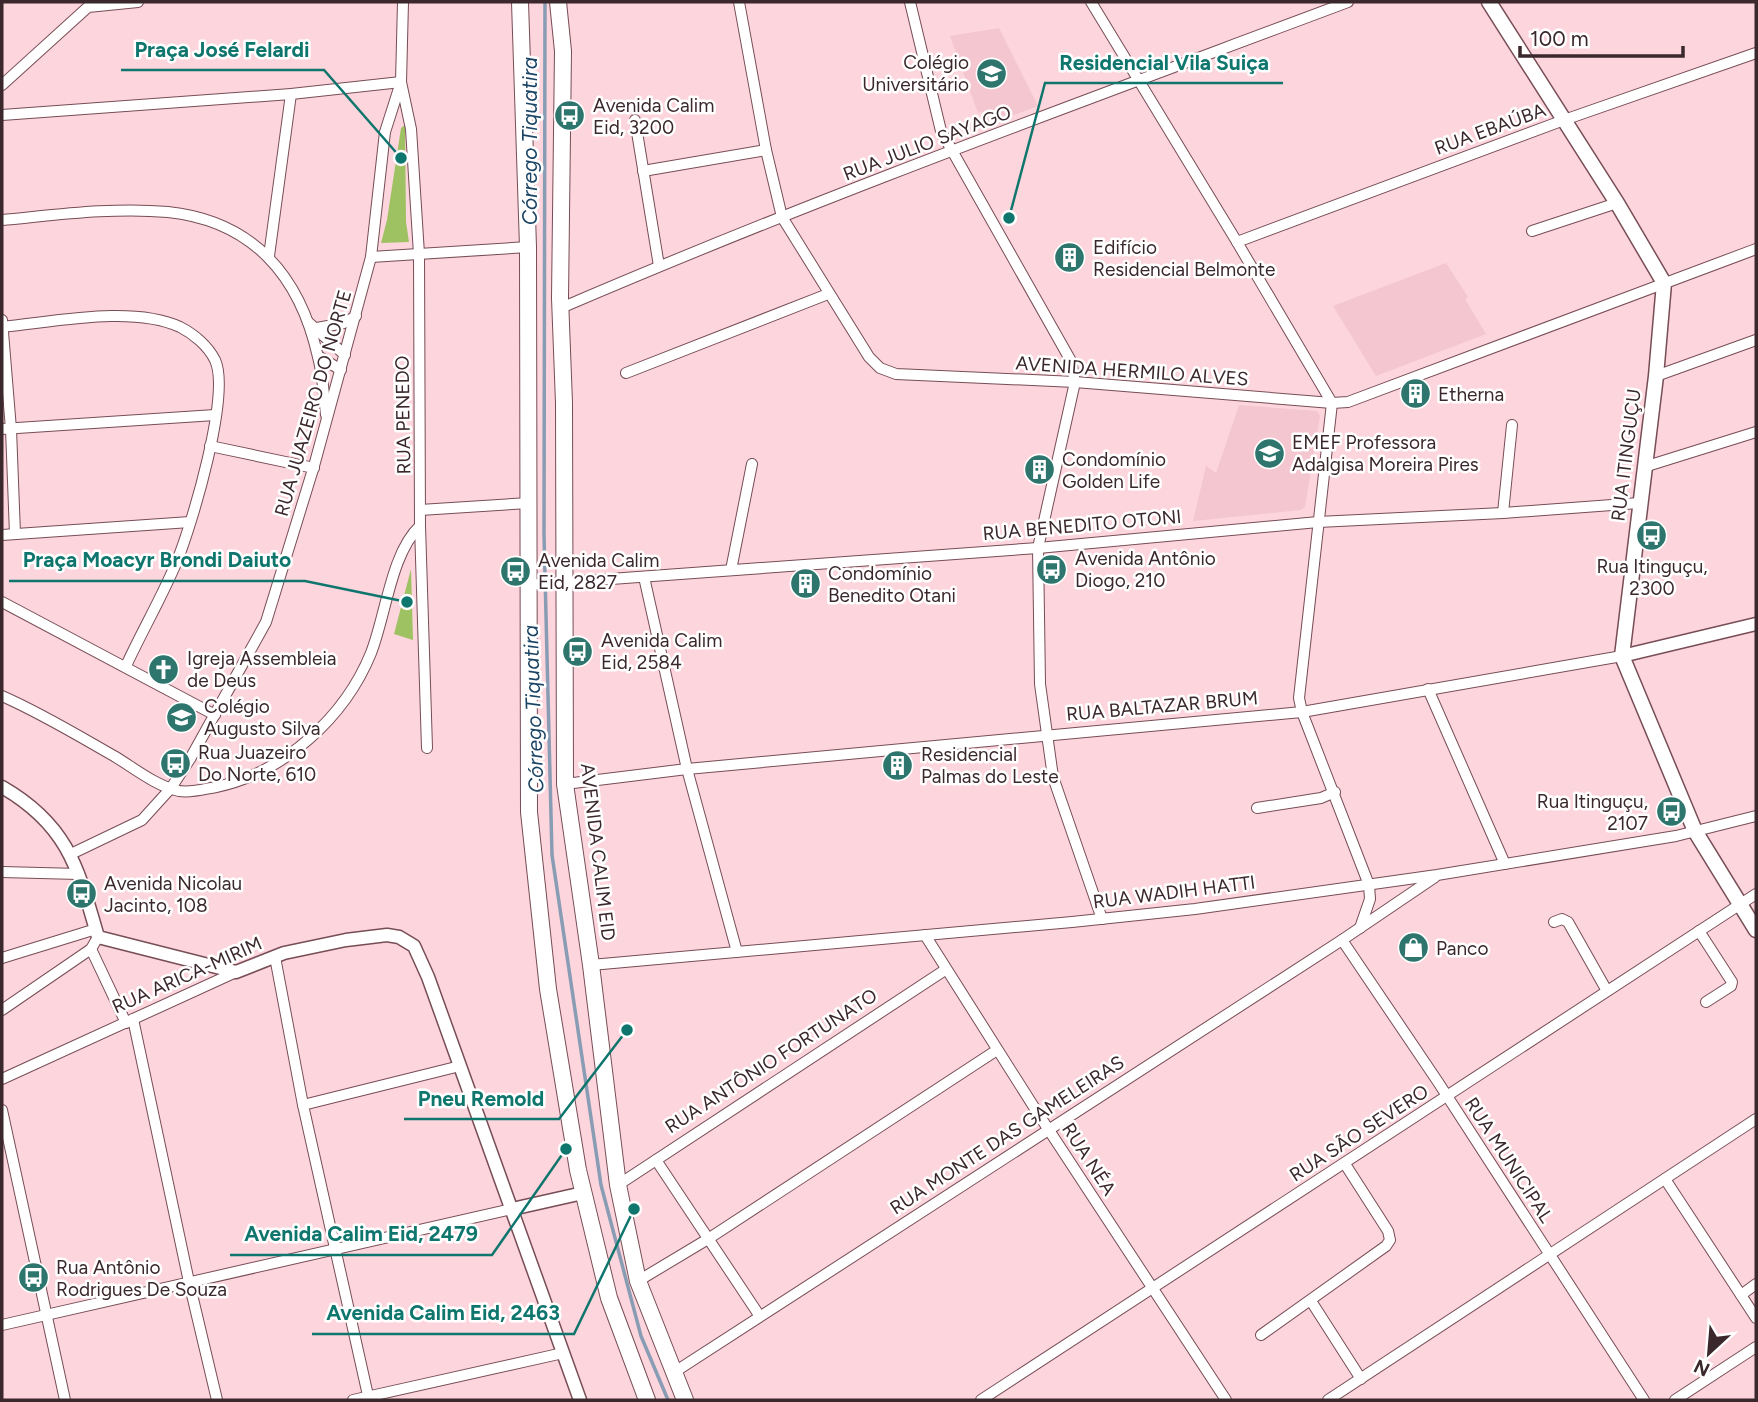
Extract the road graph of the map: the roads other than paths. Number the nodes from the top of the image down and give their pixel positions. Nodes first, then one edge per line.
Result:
1 (138, 2) edge
2 (403, 2) edge
3 (520, 2) edge
4 (558, 2) edge
5 (739, 2) edge
6 (910, 2) edge
7 (1091, 2) edge
8 (1348, 2) edge
9 (1489, 2) edge
10 (89, 4) edge
11 (1756, 53) edge
12 (1137, 81) junction
13 (401, 82) junction
14 (2, 85) edge
15 (291, 94) junction
16 (2, 115) edge
17 (635, 120) dead end
18 (1564, 120) junction
19 (766, 150) junction
20 (952, 152) junction
21 (643, 171) junction
22 (1617, 203) junction
23 (782, 217) junction
24 (2, 220) edge
25 (1532, 231) dead end
26 (1237, 242) junction
27 (528, 247) junction
28 (1756, 250) edge
29 (419, 254) junction
30 (269, 256) junction
31 (371, 257) junction
32 (659, 266) junction
33 (1664, 283) junction
34 (828, 294) junction
35 (561, 308) junction
36 (356, 316) junction
37 (2, 320) edge
38 (307, 321) junction
39 (2, 327) edge
40 (317, 328) junction
41 (1756, 340) edge
42 (345, 355) junction
43 (318, 356) junction
44 (341, 370) junction
45 (626, 373) dead end
46 (1656, 376) junction
47 (1075, 382) junction
48 (1332, 403) junction
49 (215, 415) junction
50 (326, 423) junction
51 (1512, 425) dead end
52 (6, 429) edge
53 (1756, 432) edge
54 (210, 446) junction
55 (752, 464) dead end
56 (1644, 467) junction
57 (314, 468) junction
58 (529, 503) junction
59 (1639, 503) junction
60 (420, 510) junction
61 (1503, 513) junction
62 (190, 522) junction
63 (1318, 522) junction
64 (420, 526) junction
65 (15, 534) junction
66 (2, 535) edge
67 (1038, 548) junction
68 (731, 570) junction
69 (644, 577) junction
70 (558, 583) junction
71 (533, 585) junction
72 (2, 602) edge
73 (1756, 624) edge
74 (1622, 656) junction
75 (126, 666) junction
76 (1428, 689) junction
77 (2, 696) edge
78 (1301, 712) junction
79 (215, 715) junction
80 (1046, 736) junction
81 (427, 748) dead end
82 (687, 769) junction
83 (565, 784) junction
84 (2, 787) edge
85 (171, 788) junction
86 (1335, 792) junction
87 (1257, 808) dead end
88 (1756, 816) edge
89 (1695, 831) junction
90 (71, 854) junction
91 (1505, 864) junction
92 (2, 872) edge
93 (79, 874) junction
94 (1437, 875) junction
95 (1369, 885) junction
96 (1756, 894) edge
97 (1739, 904) junction
98 (1102, 919) junction
99 (1554, 922) dead end
100 (1360, 928) junction
101 (1756, 930) edge
102 (1699, 931) junction
103 (97, 933) junction
104 (925, 935) junction
105 (1342, 940) junction
106 (91, 949) junction
107 (737, 952) junction
108 (275, 957) junction
109 (2, 958) edge
110 (591, 965) junction
111 (945, 970) junction
112 (236, 972) junction
113 (1607, 991) junction
114 (1706, 1002) dead end
115 (2, 1010) edge
116 (129, 1021) junction
117 (997, 1050) junction
118 (460, 1066) junction
119 (2, 1079) edge
120 (1447, 1096) junction
121 (303, 1105) junction
122 (2, 1110) edge
123 (1756, 1119) edge
124 (1048, 1129) junction
125 (656, 1160) junction
126 (1345, 1164) junction
127 (1665, 1179) junction
128 (618, 1185) junction
129 (583, 1193) junction
130 (512, 1209) junction
131 (708, 1239) junction
132 (334, 1249) junction
133 (1550, 1255) junction
134 (638, 1281) junction
135 (189, 1282) junction
136 (1756, 1284) edge
137 (1153, 1289) junction
138 (1741, 1294) junction
139 (1311, 1301) junction
140 (45, 1315) junction
141 (759, 1315) junction
142 (1756, 1318) edge
143 (2, 1325) edge
144 (1261, 1335) dead end
145 (1756, 1347) edge
146 (563, 1353) junction
147 (673, 1373) junction
148 (1361, 1379) junction
149 (368, 1399) edge
150 (65, 1400) edge
151 (217, 1400) edge
152 (353, 1400) edge
153 (580, 1400) edge
154 (647, 1400) edge
155 (685, 1400) edge
156 (981, 1400) edge
157 (1226, 1400) edge
158 (1328, 1400) edge
159 (1644, 1400) edge
160 (1675, 1400) edge

1 - 10 street
2 - 13 street, RUA JUAZEIRO DO NORTE
3 - 27 main road
4 - 35 main road, AVENIDA CALIM EID
5 - 19 street, AVENIDA HERMILO ALVES
6 - 20 street
7 - 12 street
8 - 12 street, RUA JULIO SAYAGO
9 - 18 main road
10 - 14 street
11 - 18 street, RUA EBAÚBA
12 - 20 street, RUA JULIO SAYAGO
12 - 26 street
13 - 15 street
13 - 29 street, RUA PENEDO
13 - 31 street, RUA JUAZEIRO DO NORTE
15 - 16 street
15 - 30 street
17 - 21 street
18 - 22 main road
18 - 26 street, RUA EBAÚBA
19 - 21 street
19 - 23 street, AVENIDA HERMILO ALVES
20 - 23 street, RUA JULIO SAYAGO
20 - 47 street
21 - 32 street
22 - 25 street
22 - 33 main road
23 - 32 street, RUA JULIO SAYAGO
23 - 34 street, AVENIDA HERMILO ALVES
24 - 30 street
26 - 48 street
27 - 29 street
27 - 58 main road
28 - 33 street, AVENIDA HERMILO ALVES
29 - 31 street
29 - 60 street, RUA PENEDO
30 - 38 street
31 - 36 street, RUA JUAZEIRO DO NORTE
32 - 35 street, RUA JULIO SAYAGO
33 - 46 main road, RUA ITINGUÇU
33 - 48 street, AVENIDA HERMILO ALVES
34 - 45 street
34 - 47 street, AVENIDA HERMILO ALVES
35 - 70 main road, AVENIDA CALIM EID
36 - 40 street
36 - 42 street, RUA JUAZEIRO DO NORTE
37 - 39 street
38 - 40 street
38 - 43 street
39 - 49 street
39 - 52 street
40 - 42 street
41 - 46 street
42 - 44 street, RUA JUAZEIRO DO NORTE
43 - 44 street
43 - 50 street
44 - 50 street, RUA JUAZEIRO DO NORTE
46 - 56 main road, RUA ITINGUÇU
47 - 48 street, AVENIDA HERMILO ALVES
47 - 67 street
48 - 63 street
49 - 52 street
49 - 54 street
50 - 57 street, RUA JUAZEIRO DO NORTE
51 - 61 street
52 - 65 street
53 - 56 street
54 - 57 street
54 - 62 street
55 - 68 street
56 - 59 main road, RUA ITINGUÇU
57 - 79 street, RUA JUAZEIRO DO NORTE
58 - 60 street
58 - 71 main road
59 - 61 street, RUA BENEDITO OTONI
59 - 74 main road, RUA ITINGUÇU
60 - 64 street, RUA PENEDO
61 - 63 street, RUA BENEDITO OTONI
62 - 65 street
62 - 75 street
63 - 67 street, RUA BENEDITO OTONI
63 - 78 street
64 - 81 street, RUA PENEDO
64 - 85 street
65 - 66 street
67 - 68 street, RUA BENEDITO OTONI
67 - 80 street
68 - 69 street, RUA BENEDITO OTONI
69 - 70 street, RUA BENEDITO OTONI
69 - 82 street
70 - 71 street, RUA BENEDITO OTONI
70 - 83 main road, AVENIDA CALIM EID
71 - 129 main road
72 - 75 street
73 - 74 street, RUA BALTAZAR BRUM
74 - 76 street, RUA BALTAZAR BRUM
74 - 89 main road, RUA ITINGUÇU
75 - 79 street
76 - 78 street, RUA BALTAZAR BRUM
76 - 91 street
77 - 85 street
78 - 80 street, RUA BALTAZAR BRUM
78 - 86 street
79 - 85 street, RUA JUAZEIRO DO NORTE
80 - 82 street, RUA BALTAZAR BRUM
80 - 98 street
82 - 83 street, RUA BALTAZAR BRUM
82 - 107 street
83 - 110 main road, AVENIDA CALIM EID
84 - 90 street
85 - 90 street, RUA JUAZEIRO DO NORTE
86 - 87 street
86 - 95 street
88 - 89 street, RUA WADIH HATTI
89 - 91 street, RUA WADIH HATTI
89 - 97 main road, RUA ITINGUÇU
90 - 93 street
91 - 94 street, RUA WADIH HATTI
92 - 93 street
93 - 103 street
94 - 95 street, RUA WADIH HATTI
94 - 100 street, RUA MONTE DAS GAMELEIRAS
95 - 98 street, RUA WADIH HATTI
95 - 100 street
96 - 97 street, RUA SÃO SEVERO
97 - 101 main road, RUA ITINGUÇU
97 - 102 street, RUA SÃO SEVERO
98 - 104 street, RUA WADIH HATTI
99 - 113 street
100 - 105 street, RUA MONTE DAS GAMELEIRAS
102 - 113 street, RUA SÃO SEVERO
102 - 114 street
103 - 106 street
103 - 109 street
103 - 112 street
104 - 107 street, RUA WADIH HATTI
104 - 111 street, RUA NÉA
105 - 120 street, RUA MUNICIPAL
105 - 124 street, RUA MONTE DAS GAMELEIRAS
106 - 115 street
106 - 116 street
107 - 110 street, RUA WADIH HATTI
108 - 112 street, RUA ARICA-MIRIM
108 - 118 street, RUA ARICA-MIRIM
108 - 121 street
110 - 128 main road, AVENIDA CALIM EID
111 - 117 street, RUA NÉA
111 - 125 street, RUA ANTÔNIO FORTUNATO
112 - 116 street, RUA ARICA-MIRIM
113 - 120 street, RUA SÃO SEVERO
116 - 119 street, RUA ARICA-MIRIM
116 - 135 street
117 - 124 street, RUA NÉA
117 - 131 street
118 - 121 street
118 - 130 street, RUA ARICA-MIRIM
120 - 126 street, RUA SÃO SEVERO
120 - 133 street, RUA MUNICIPAL
121 - 132 street
122 - 140 street
123 - 127 street
124 - 137 street, RUA NÉA
124 - 141 street, RUA MONTE DAS GAMELEIRAS
125 - 128 street, RUA ANTÔNIO FORTUNATO
125 - 131 street
126 - 137 street, RUA SÃO SEVERO
126 - 139 street
127 - 133 street
127 - 138 street
128 - 134 main road, AVENIDA CALIM EID
129 - 130 street
129 - 154 main road
130 - 132 street
130 - 146 street, RUA ARICA-MIRIM
131 - 134 street
131 - 141 street
132 - 135 street
132 - 149 street
133 - 148 street
133 - 159 street, RUA MUNICIPAL
134 - 147 main road, AVENIDA CALIM EID
135 - 140 street
135 - 151 street
136 - 138 street
137 - 156 street, RUA SÃO SEVERO
137 - 157 street, RUA NÉA
138 - 142 street
139 - 144 street
139 - 148 street
140 - 143 street
140 - 150 street
141 - 147 street, RUA MONTE DAS GAMELEIRAS
145 - 160 street
146 - 149 street
146 - 153 street, RUA ARICA-MIRIM
147 - 155 main road, AVENIDA CALIM EID
148 - 158 street
149 - 152 street

